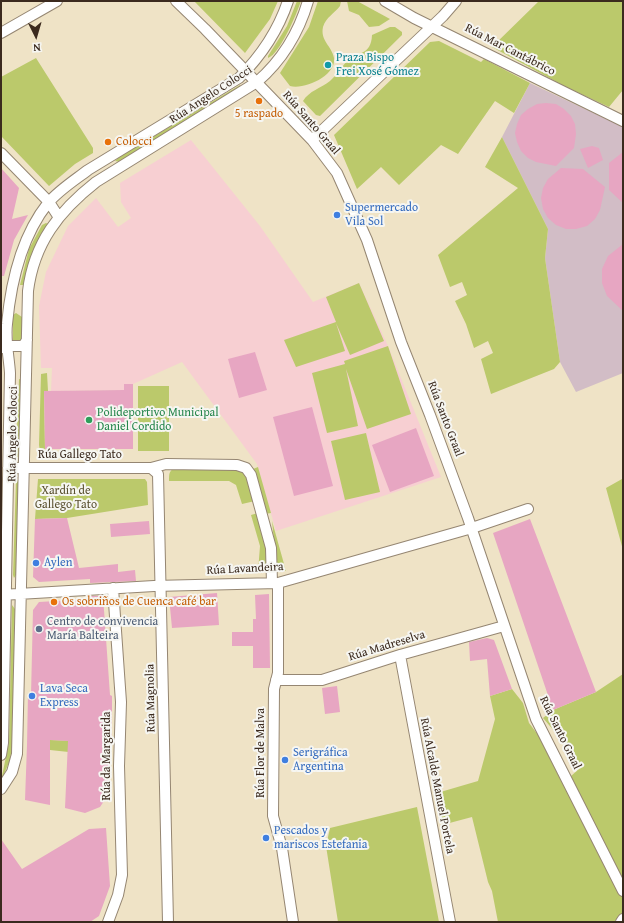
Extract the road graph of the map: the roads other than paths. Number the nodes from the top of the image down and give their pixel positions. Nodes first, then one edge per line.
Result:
1 (57, 1) edge
2 (176, 1) edge
3 (288, 1) edge
4 (308, 1) edge
5 (385, 1) edge
6 (456, 1) edge
7 (432, 26) junction
8 (1, 33) edge
9 (246, 71) junction
10 (257, 82) junction
11 (623, 121) edge
12 (312, 140) junction
13 (1, 153) edge
14 (88, 170) junction
15 (96, 182) junction
16 (49, 202) junction
17 (58, 216) junction
18 (9, 309) junction
19 (28, 310) junction
20 (1, 316) edge
21 (6, 325) junction
22 (27, 340) junction
23 (4, 347) edge
24 (8, 468) junction
25 (26, 468) junction
26 (154, 471) junction
27 (528, 509) dead end
28 (472, 528) junction
29 (275, 583) junction
30 (161, 586) junction
31 (113, 588) junction
32 (3, 594) edge
33 (20, 594) junction
34 (504, 626) junction
35 (400, 655) junction
36 (276, 680) junction
37 (1, 755) edge
38 (1, 789) edge
39 (623, 891) edge
40 (623, 919) edge
41 (108, 922) edge
42 (168, 922) edge
43 (293, 922) edge
44 (450, 922) edge
45 (621, 922) edge

1 - 8 street
2 - 9 street, Rúa Santo Graal
3 - 9 street, Rúa Angelo Colocci
4 - 10 street, Rúa Angelo Colocci
5 - 7 street, Rúa Mar Cantábrico
6 - 7 street
7 - 11 street, Rúa Mar Cantábrico
7 - 12 street
9 - 10 street, Rúa Santo Graal
9 - 14 street, Rúa Angelo Colocci
10 - 12 street, Rúa Santo Graal
10 - 15 street, Rúa Angelo Colocci
12 - 28 street, Rúa Santo Graal
13 - 16 street
14 - 15 street
14 - 16 street, Rúa Angelo Colocci
15 - 17 street, Rúa Angelo Colocci
16 - 17 street
16 - 18 street, Rúa Angelo Colocci
17 - 19 street, Rúa Angelo Colocci
18 - 19 street
18 - 21 street, Rúa Angelo Colocci
19 - 22 street, Rúa Angelo Colocci
20 - 21 street
21 - 23 street, Rúa Angelo Colocci
22 - 23 street
22 - 25 street, Rúa Angelo Colocci
23 - 24 street, Rúa Angelo Colocci
24 - 25 street, Rúa Gallego Tato
24 - 32 street, Rúa Angelo Colocci
25 - 26 street, Rúa Gallego Tato
25 - 33 street, Rúa Angelo Colocci
26 - 29 street, Rúa Gallego Tato
26 - 30 street, Rúa Magnolia
27 - 28 street, Rúa Lavandeira
28 - 29 street, Rúa Lavandeira
28 - 34 street, Rúa Santo Graal
29 - 30 street, Rúa Lavandeira
29 - 36 street, Rúa Flor de Malva
30 - 31 street, Rúa Lavandeira
30 - 42 street, Rúa Magnolia
31 - 33 street, Rúa Lavandeira
31 - 41 street, Rúa da Margarida
32 - 33 street, Rúa Lavandeira
32 - 37 street, Rúa Angelo Colocci
33 - 38 street, Rúa Angelo Colocci
34 - 35 street, Rúa Madreselva
34 - 39 street, Rúa Santo Graal
35 - 36 street, Rúa Madreselva
35 - 44 street, Rúa Alcalde Manuel Portela
36 - 43 street, Rúa Flor de Malva
40 - 45 street

